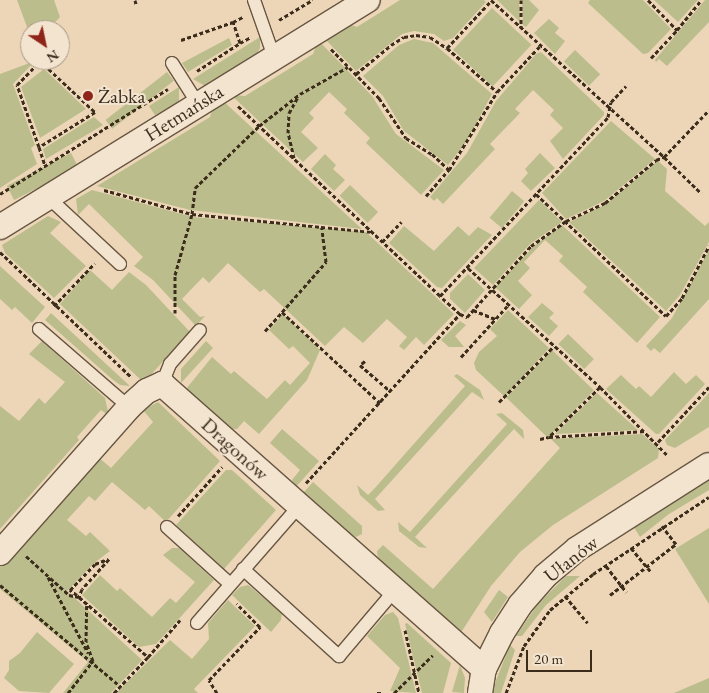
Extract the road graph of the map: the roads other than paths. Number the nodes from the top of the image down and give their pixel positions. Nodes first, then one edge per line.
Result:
1 (368, 0) edge
2 (250, 5) edge
3 (274, 57) junction
4 (172, 63) dead end
5 (198, 104) junction
6 (49, 198) junction
7 (0, 227) edge
8 (120, 264) dead end
9 (39, 329) dead end
10 (200, 330) dead end
11 (162, 384) junction
12 (129, 407) junction
13 (709, 465) edge
14 (301, 497) junction
15 (167, 527) road end
16 (5, 547) edge
17 (243, 569) junction
18 (227, 588) junction
19 (395, 590) junction
20 (197, 623) dead end
21 (484, 669) junction
22 (480, 693) edge

1 - 3 street, Hetmańska
2 - 3 lane
3 - 5 street, Hetmańska
4 - 5 lane
5 - 6 street, Hetmańska
6 - 7 street, Hetmańska
6 - 8 lane
9 - 12 lane
10 - 11 lane
11 - 12 street
11 - 14 street, Dragonów
12 - 16 street
13 - 21 street, Ułanów
14 - 17 lane
14 - 19 street, Dragonów
15 - 18 lane
17 - 18 lane
17 - 19 lane
18 - 20 lane
19 - 21 street, Dragonów
21 - 22 street, Ułanów

